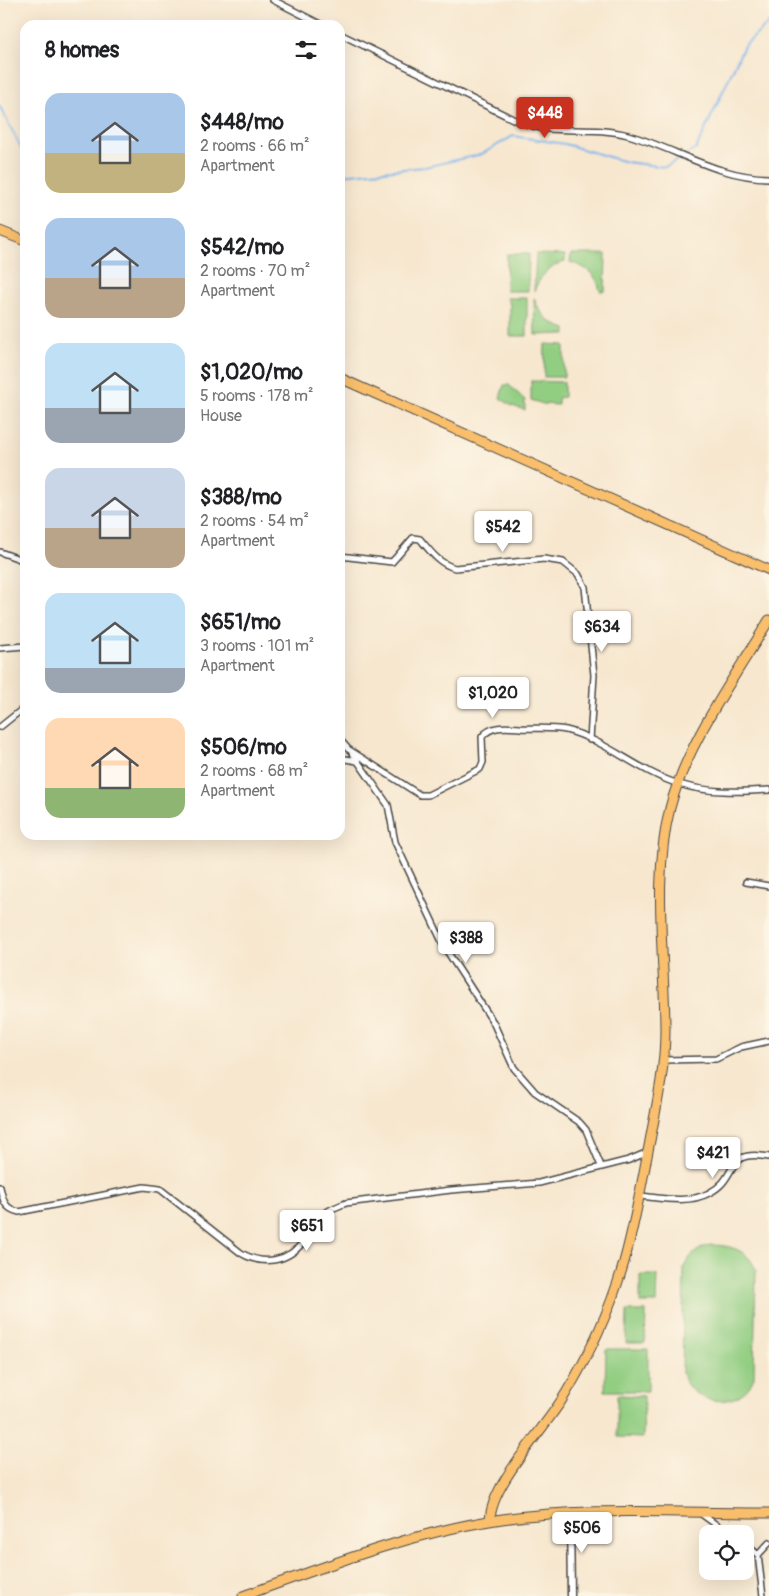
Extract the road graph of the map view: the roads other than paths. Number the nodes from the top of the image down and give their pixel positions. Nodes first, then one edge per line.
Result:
1 (273, 0) edge
2 (312, 20) edge
3 (345, 36) edge
4 (769, 178) edge
5 (0, 231) edge
6 (20, 239) edge
7 (345, 380) edge
8 (0, 552) edge
9 (345, 557) edge
10 (20, 559) edge
11 (767, 568) edge
12 (769, 620) edge
13 (20, 646) edge
14 (0, 648) edge
15 (20, 711) edge
16 (0, 727) edge
17 (590, 740) junction
18 (345, 746) edge
19 (348, 749) junction
20 (345, 759) edge
21 (357, 761) junction
22 (678, 784) junction
23 (769, 790) edge
24 (746, 882) dead end
25 (769, 886) edge
26 (769, 1041) edge
27 (664, 1060) junction
28 (648, 1152) junction
29 (769, 1157) edge
30 (601, 1166) junction
31 (0, 1188) edge
32 (640, 1196) junction
33 (570, 1513) junction
34 (700, 1513) junction
35 (769, 1513) edge
36 (490, 1521) junction
37 (717, 1525) edge
38 (769, 1543) edge
39 (754, 1551) edge
40 (758, 1555) junction
41 (244, 1596) edge
42 (571, 1596) edge
43 (763, 1596) edge

1 - 2 street
3 - 4 street
5 - 6 main road
7 - 11 main road
8 - 10 street
9 - 17 street
12 - 22 main road
13 - 14 street
15 - 16 street
17 - 19 street
17 - 22 street
18 - 19 street
19 - 21 street
20 - 21 street
21 - 30 street
22 - 23 street
22 - 27 main road
24 - 25 street
26 - 27 street
27 - 28 main road
28 - 30 street
28 - 32 main road
29 - 32 street
30 - 31 street
32 - 36 main road
33 - 34 main road
33 - 36 main road
33 - 42 street
34 - 35 main road
34 - 37 street
36 - 41 main road
38 - 40 street
39 - 40 street
40 - 43 street

